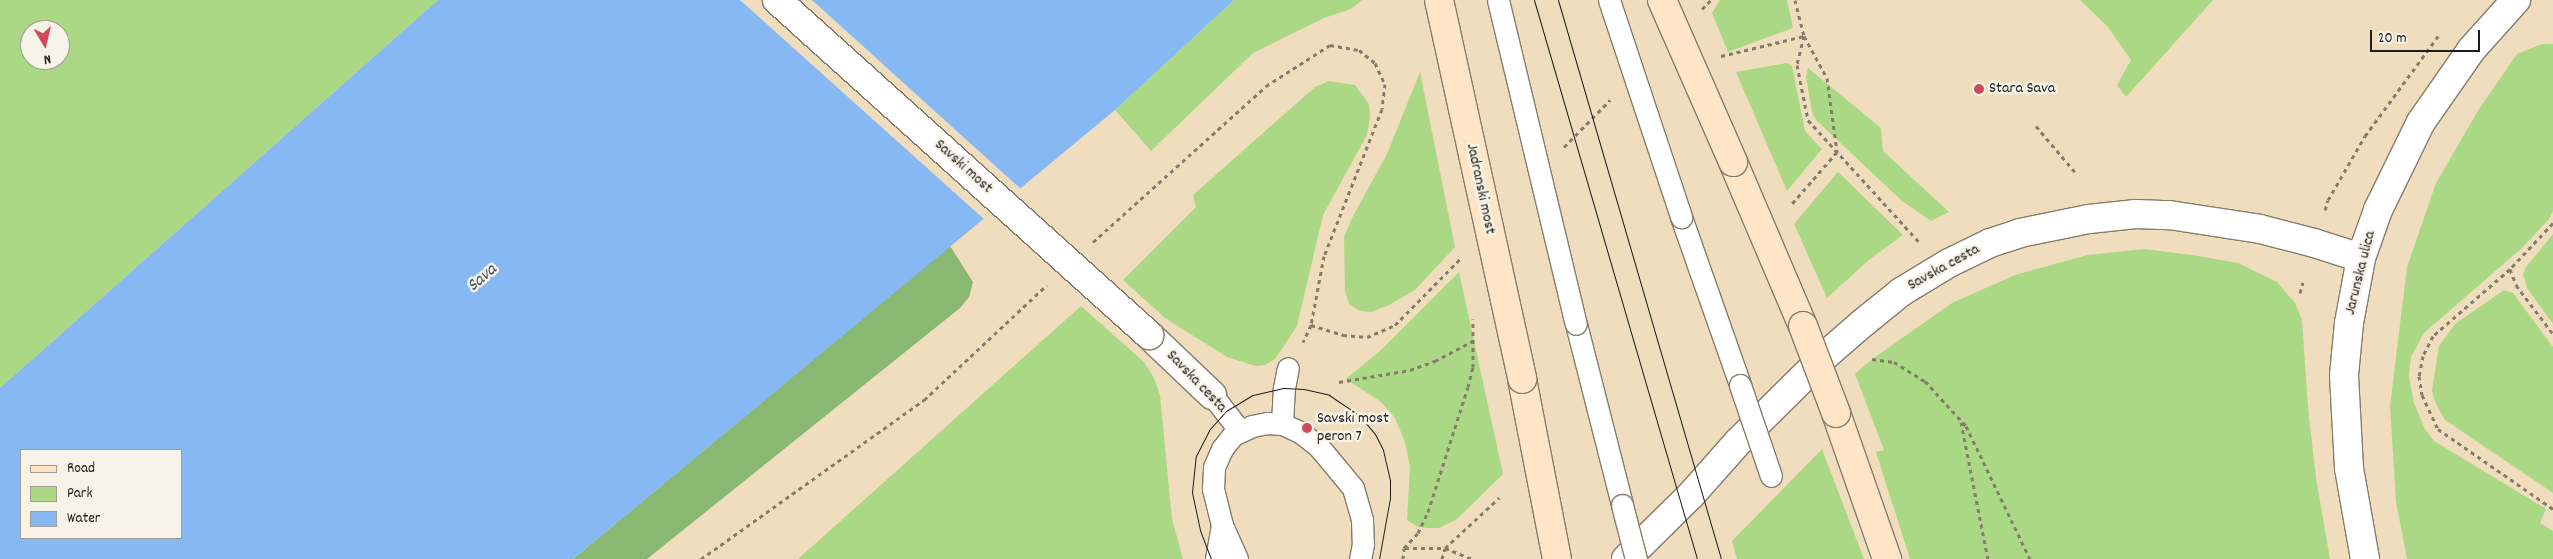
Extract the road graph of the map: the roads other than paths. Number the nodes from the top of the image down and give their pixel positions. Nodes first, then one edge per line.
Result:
1 (777, 0) edge
2 (1438, 0) edge
3 (1498, 0) edge
4 (1609, 0) edge
5 (1662, 0) edge
6 (2516, 0) edge
7 (2361, 258) junction
8 (1149, 335) joint
9 (1288, 368) road end
10 (1212, 395) joint
11 (1282, 424) junction
12 (1240, 431) junction
13 (1771, 476) dead end
14 (1222, 524) junction
15 (1216, 559) edge
16 (1237, 559) edge
17 (1360, 559) edge
18 (1557, 559) edge
19 (1626, 559) edge
20 (1636, 559) edge
21 (1887, 559) edge
22 (2365, 559) edge

1 - 8 street, Savski most, bridge
2 - 18 main road, Jadranski most, bridge
3 - 20 lane, bridge
4 - 13 lane, bridge
5 - 21 main road, bridge
6 - 7 street, Jarunska ulica
7 - 19 street, Savska cesta
7 - 22 street, Jarunska ulica
8 - 10 street, Savska cesta
9 - 11 lane
10 - 12 lane, Savska cesta
11 - 12 lane, Savska cesta
11 - 17 lane
12 - 14 lane, Savska cesta
14 - 15 lane, Savska cesta
14 - 16 lane, Savska cesta

